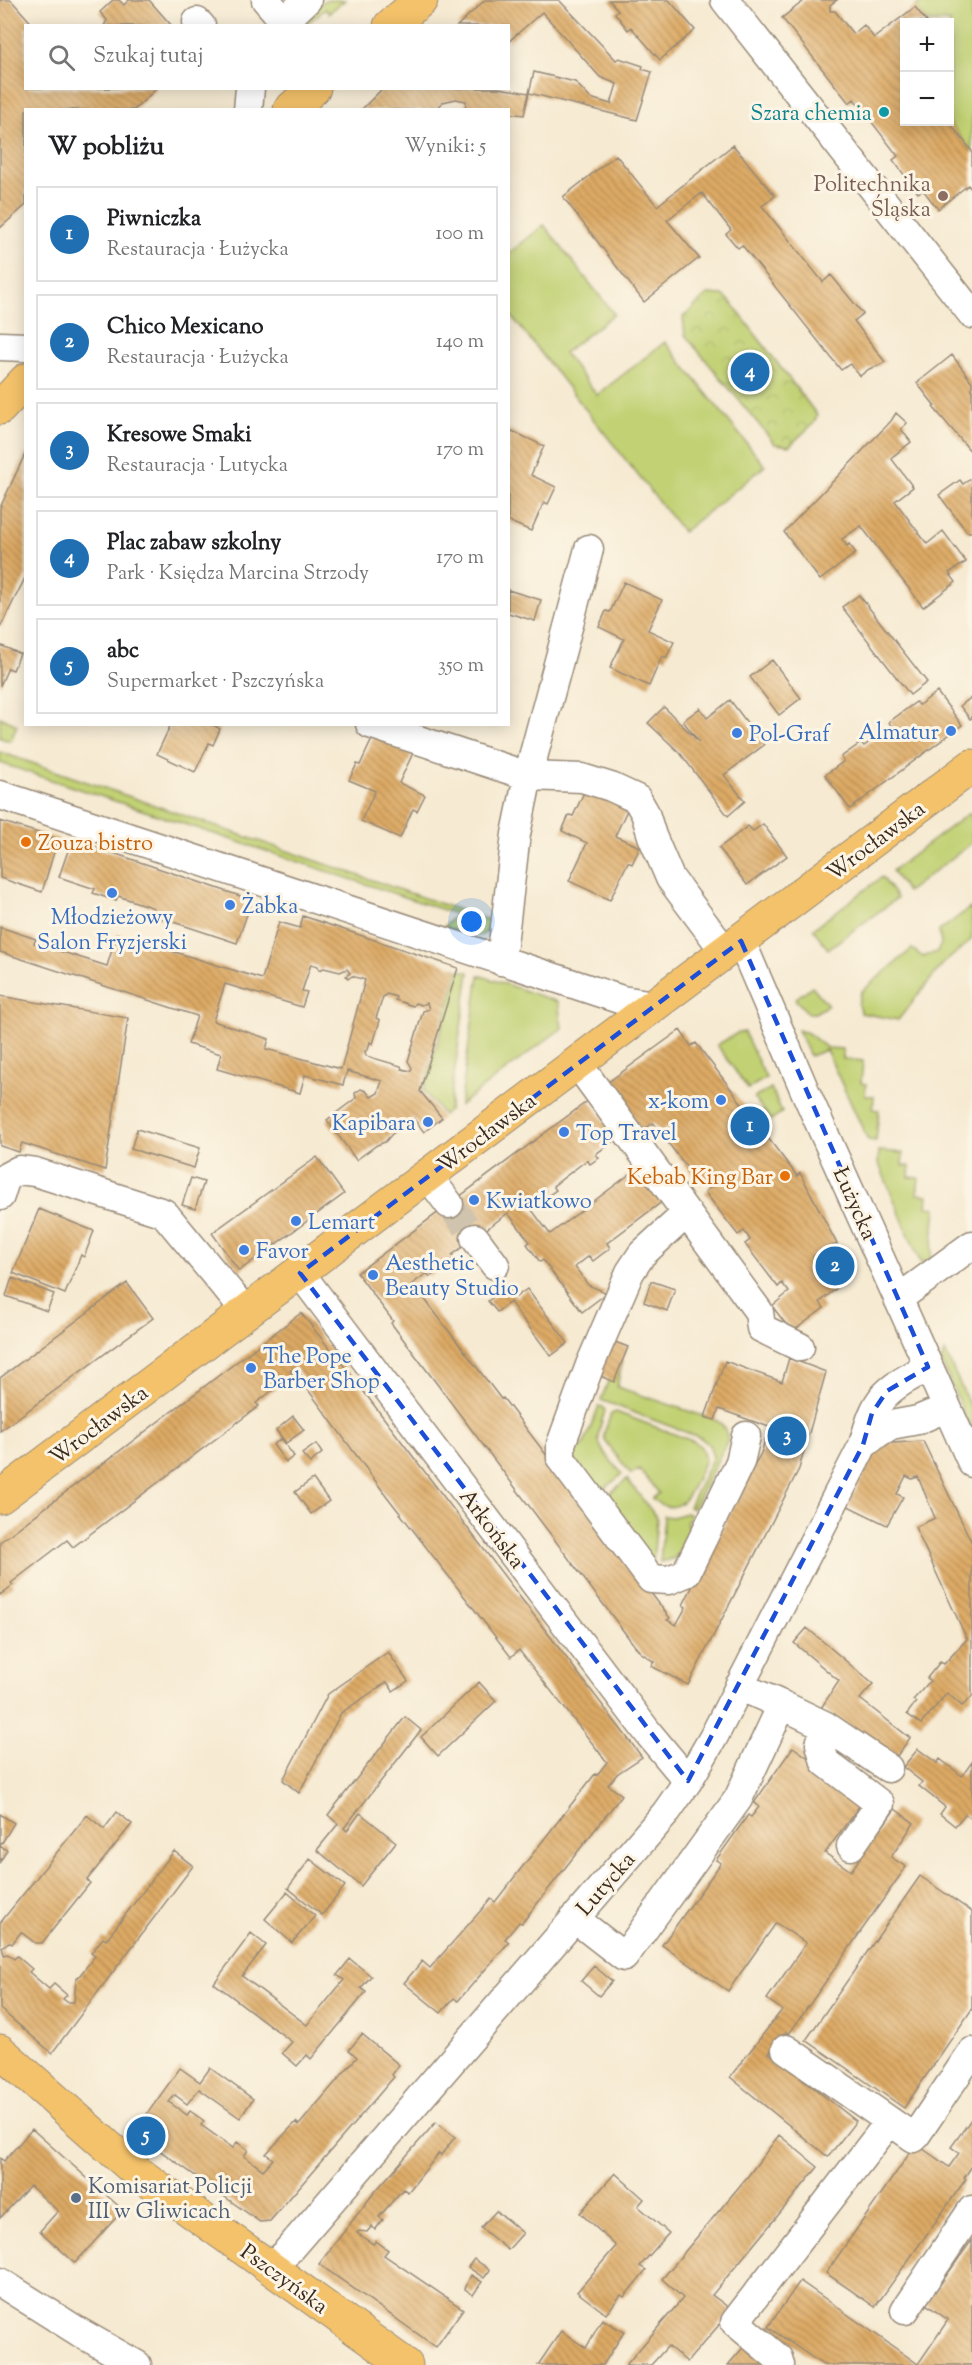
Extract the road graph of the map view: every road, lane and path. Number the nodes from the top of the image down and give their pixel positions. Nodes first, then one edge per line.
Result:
1 (307, 0) edge
2 (421, 0) edge
3 (730, 2) edge
4 (276, 16) edge
5 (392, 24) edge
6 (250, 90) edge
7 (313, 90) edge
8 (248, 108) edge
9 (292, 108) edge
10 (972, 314) edge
11 (0, 346) edge
12 (24, 347) edge
13 (24, 382) edge
14 (0, 408) edge
15 (589, 549) dead end
16 (376, 726) edge
17 (972, 766) edge
18 (528, 776) junction
19 (1, 799) edge
20 (734, 947) junction
21 (501, 961) junction
22 (654, 1005) junction
23 (577, 1063) junction
24 (428, 1176) junction
25 (0, 1196) edge
26 (449, 1204) tunnel mouth
27 (687, 1214) junction
28 (475, 1238) tunnel mouth
29 (972, 1245) edge
30 (495, 1265) dead end
31 (300, 1273) junction
32 (898, 1299) junction
33 (246, 1312) junction
34 (800, 1347) dead end
35 (928, 1367) junction
36 (946, 1408) junction
37 (746, 1436) dead end
38 (863, 1445) junction
39 (972, 1463) edge
40 (0, 1497) edge
41 (739, 1686) junction
42 (782, 1705) junction
43 (826, 1726) junction
44 (888, 1768) dead end
45 (688, 1781) junction
46 (851, 1846) dead end
47 (574, 1918) junction
48 (786, 2049) dead end
49 (972, 2052) edge
50 (2, 2058) edge
51 (890, 2121) junction
52 (972, 2210) edge
53 (272, 2269) junction
54 (0, 2282) edge
55 (905, 2310) dead end
56 (138, 2365) edge
57 (406, 2365) edge
58 (780, 2365) edge

1 - 4 street
2 - 5 main road
3 - 10 street
6 - 8 street
7 - 9 main road
11 - 12 street
13 - 14 main road
15 - 18 street
16 - 18 street, Łużycka
17 - 20 main road, Wrocławska
18 - 20 street, Łużycka
18 - 21 street
19 - 21 street
20 - 22 main road, Wrocławska
20 - 32 street, Łużycka
21 - 22 street
22 - 23 main road, Wrocławska
23 - 24 main road, Wrocławska
23 - 27 street
24 - 26 street
24 - 31 main road, Wrocławska
25 - 33 street
27 - 34 street
27 - 37 street
28 - 30 street
29 - 32 street
31 - 33 main road, Wrocławska
31 - 45 street, Arkońska
32 - 35 street, Łużycka
33 - 40 main road, Wrocławska
35 - 36 street, Łużycka
35 - 38 street, Lutycka
36 - 38 street, Lutycka
36 - 39 street, Łużycka
38 - 41 street, Lutycka
41 - 42 street
41 - 45 street, Lutycka
42 - 43 street
42 - 47 street
43 - 44 street
43 - 46 street
45 - 47 street, Lutycka
47 - 53 street, Lutycka
48 - 51 street
49 - 51 street
50 - 53 main road, Pszczyńska
51 - 58 street
52 - 55 street
53 - 57 main road, Pszczyńska
54 - 56 street

